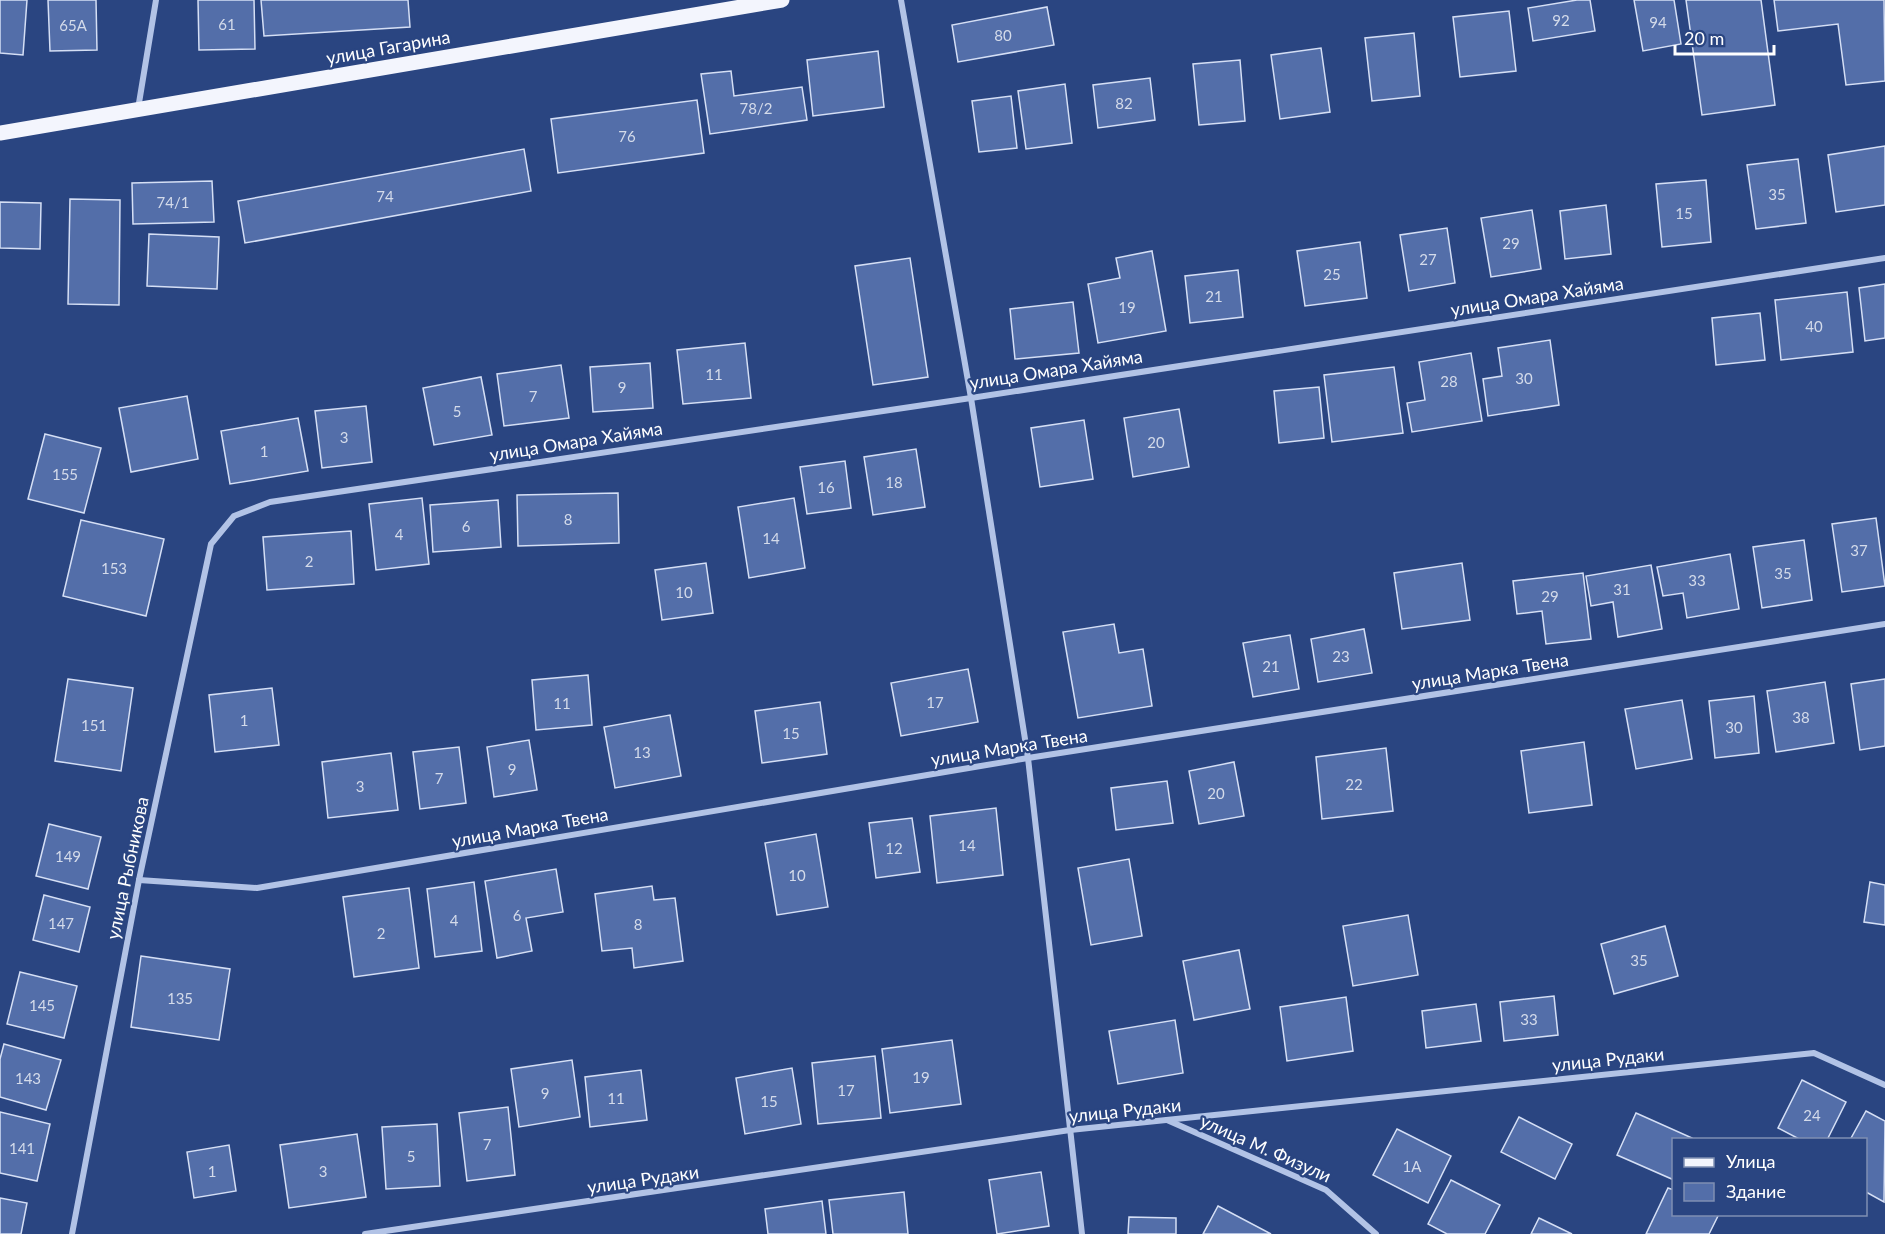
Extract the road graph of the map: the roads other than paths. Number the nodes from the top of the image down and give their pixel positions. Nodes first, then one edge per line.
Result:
1 (156, 0) edge
2 (782, 0) edge
3 (901, 0) edge
4 (138, 110) junction
5 (0, 133) edge
6 (1885, 258) edge
7 (971, 398) junction
8 (234, 516) joint
9 (1885, 624) edge
10 (1028, 758) junction
11 (139, 880) junction
12 (1885, 1085) edge
13 (1167, 1120) junction
14 (1070, 1130) junction
15 (72, 1234) edge
16 (365, 1234) edge
17 (1082, 1234) edge
18 (1376, 1234) edge

1 - 4 street
2 - 4 main road, улица Гагарина
3 - 7 street
4 - 5 main road, улица Гагарина
6 - 7 street, улица Омара Хайяма
7 - 8 street, улица Омара Хайяма
7 - 10 street
8 - 11 street, улица Рыбникова
9 - 10 street, улица Марка Твена
10 - 11 street, улица Марка Твена
10 - 14 street
11 - 15 street, улица Рыбникова
12 - 13 street, улица Рудаки
13 - 14 street, улица Рудаки
13 - 18 street, улица М. Физули
14 - 16 street, улица Рудаки
14 - 17 street

